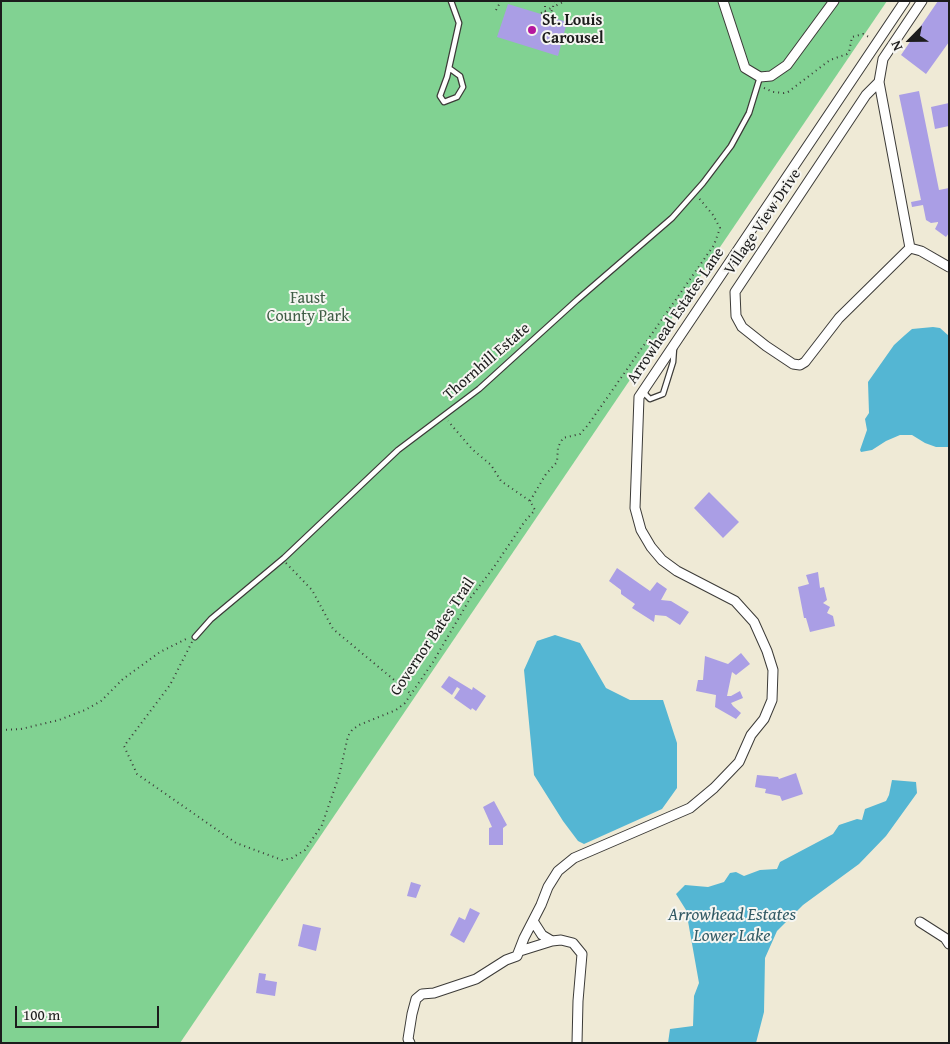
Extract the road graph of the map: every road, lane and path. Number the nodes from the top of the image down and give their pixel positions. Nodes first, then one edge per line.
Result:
1 (451, 1) edge
2 (502, 1) edge
3 (545, 1) edge
4 (554, 1) edge
5 (565, 1) edge
6 (716, 1) edge
7 (723, 1) edge
8 (834, 1) edge
9 (905, 1) edge
10 (922, 1) edge
11 (553, 7) junction
12 (496, 10) dead end
13 (545, 11) junction
14 (541, 13) dead end
15 (727, 13) junction
16 (545, 15) dead end
17 (550, 16) dead end
18 (875, 41) dead end
19 (872, 51) junction
20 (883, 59) junction
21 (449, 68) junction
22 (760, 77) junction
23 (880, 82) junction
24 (764, 88) dead end
25 (694, 193) junction
26 (910, 248) junction
27 (949, 267) edge
28 (674, 344) junction
29 (644, 390) junction
30 (443, 416) junction
31 (530, 500) junction
32 (282, 559) junction
33 (194, 637) junction
34 (411, 694) junction
35 (1, 730) edge
36 (534, 921) junction
37 (920, 922) dead end
38 (552, 941) junction
39 (949, 944) edge
40 (520, 951) junction
41 (410, 1043) edge
42 (577, 1043) edge

1 - 21 lane
2 - 12 path
3 - 13 path
4 - 11 path
5 - 11 path
6 - 15 street
7 - 15 street
8 - 22 street
9 - 19 street, Arrowhead Estates Lane
10 - 20 street
11 - 13 path
11 - 17 path
13 - 14 path
13 - 16 path
15 - 22 street
18 - 24 path
19 - 20 lane
19 - 28 street, Arrowhead Estates Lane
20 - 23 street
21 - 21 lane
22 - 25 lane, Thornhill Estate
23 - 26 street
23 - 26 street, Village View Drive
25 - 30 lane, Thornhill Estate
25 - 31 path
26 - 27 street
28 - 29 street, Arrowhead Estates Lane
28 - 29 lane
29 - 36 street, Arrowhead Estates Lane
30 - 31 path
30 - 32 lane, Thornhill Estate
31 - 34 path, Governor Bates Trail
32 - 33 lane, Thornhill Estate
32 - 34 path
33 - 34 path, Governor Bates Trail
33 - 35 path
36 - 38 street
36 - 40 street, Arrowhead Estates Lane
37 - 39 street
38 - 40 street
38 - 42 street
40 - 41 street

